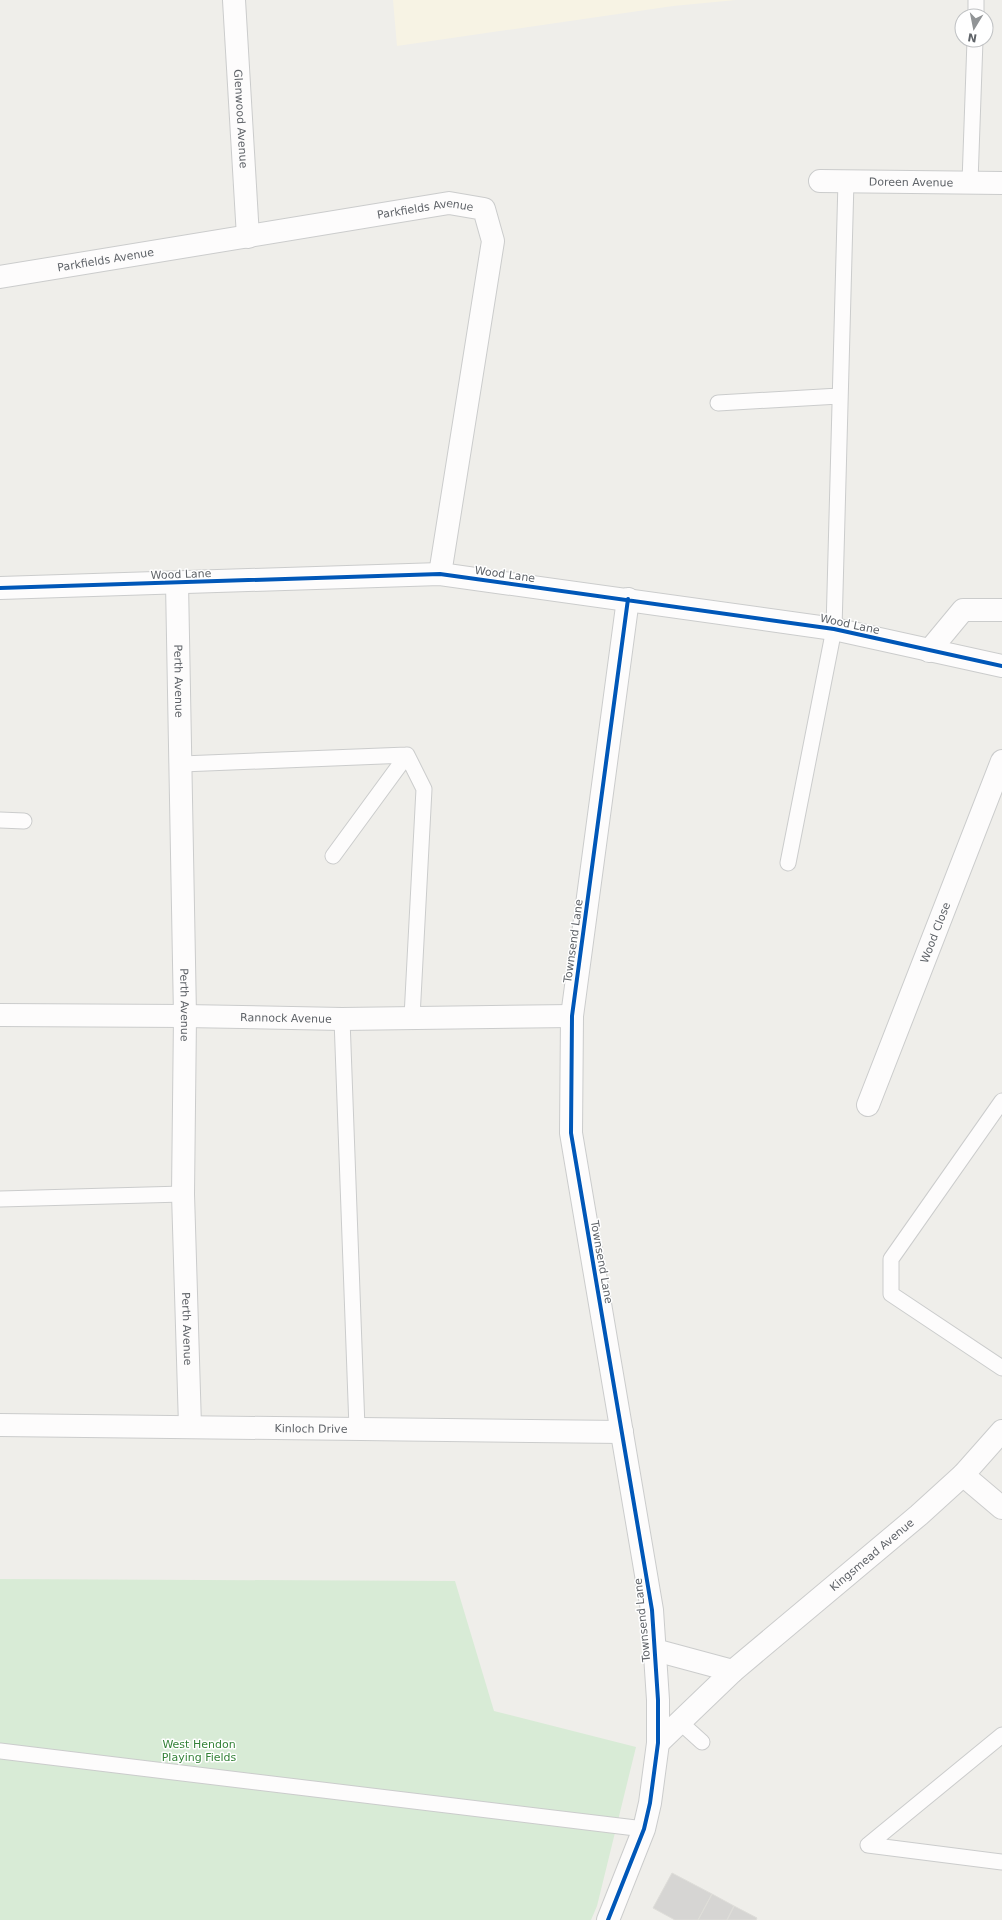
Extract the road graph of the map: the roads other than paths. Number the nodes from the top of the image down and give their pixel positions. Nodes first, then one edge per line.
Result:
1 (234, 0) edge
2 (975, 48) edge
3 (820, 181) dead end
4 (846, 181) junction
5 (970, 182) junction
6 (1002, 184) edge
7 (248, 237) junction
8 (0, 277) edge
9 (839, 396) junction
10 (718, 403) dead end
11 (440, 574) junction
12 (178, 583) junction
13 (0, 588) edge
14 (628, 599) junction
15 (1002, 610) edge
16 (834, 629) junction
17 (929, 651) junction
18 (1002, 666) edge
19 (407, 755) junction
20 (1002, 761) edge
21 (182, 764) junction
22 (0, 820) edge
23 (24, 821) dead end
24 (333, 856) dead end
25 (788, 862) dead end
26 (0, 1015) edge
27 (184, 1016) junction
28 (572, 1016) junction
29 (412, 1017) junction
30 (342, 1019) junction
31 (1002, 1101) edge
32 (868, 1105) dead end
33 (183, 1194) junction
34 (0, 1199) edge
35 (1002, 1368) edge
36 (0, 1425) edge
37 (190, 1426) junction
38 (357, 1428) junction
39 (1002, 1431) edge
40 (622, 1432) junction
41 (963, 1475) junction
42 (1002, 1508) edge
43 (655, 1650) junction
44 (733, 1671) junction
45 (681, 1723) junction
46 (1002, 1734) edge
47 (702, 1742) dead end
48 (658, 1743) junction
49 (0, 1751) edge
50 (644, 1829) junction
51 (1002, 1862) edge
52 (608, 1920) edge

1 - 7 street, Glenwood Avenue
2 - 5 lane
3 - 4 street, Doreen Avenue
4 - 5 street, Doreen Avenue
4 - 9 lane
5 - 6 street, Doreen Avenue
7 - 8 street, Parkfields Avenue
7 - 11 street, Parkfields Avenue
9 - 10 lane
9 - 16 lane
11 - 12 street, Wood Lane
11 - 14 street, Wood Lane
12 - 13 street, Wood Lane
12 - 21 street, Perth Avenue
14 - 16 street, Wood Lane
14 - 28 street, Townsend Lane
15 - 17 street
16 - 17 street, Wood Lane
16 - 25 lane
17 - 18 street, Wood Lane
19 - 21 lane
19 - 24 lane
19 - 29 lane
20 - 32 street, Wood Close
21 - 27 street, Perth Avenue
22 - 23 lane
26 - 27 street, Rannock Avenue
27 - 30 street, Rannock Avenue
27 - 33 street, Perth Avenue
28 - 29 street, Rannock Avenue
28 - 40 street, Townsend Lane
29 - 30 street, Rannock Avenue
30 - 38 lane
31 - 35 lane
33 - 34 lane
33 - 37 street, Perth Avenue
36 - 37 street, Kinloch Drive
37 - 38 street, Kinloch Drive
38 - 40 street, Kinloch Drive
39 - 41 street, Kingsmead Avenue
40 - 43 street, Townsend Lane
41 - 42 street
41 - 44 street, Kingsmead Avenue
43 - 44 street
43 - 48 street, Townsend Lane
44 - 45 street, Kingsmead Avenue
45 - 47 lane
45 - 48 street, Kingsmead Avenue
46 - 51 lane
48 - 50 street, Townsend Lane
49 - 50 lane
50 - 52 street, Townsend Lane

